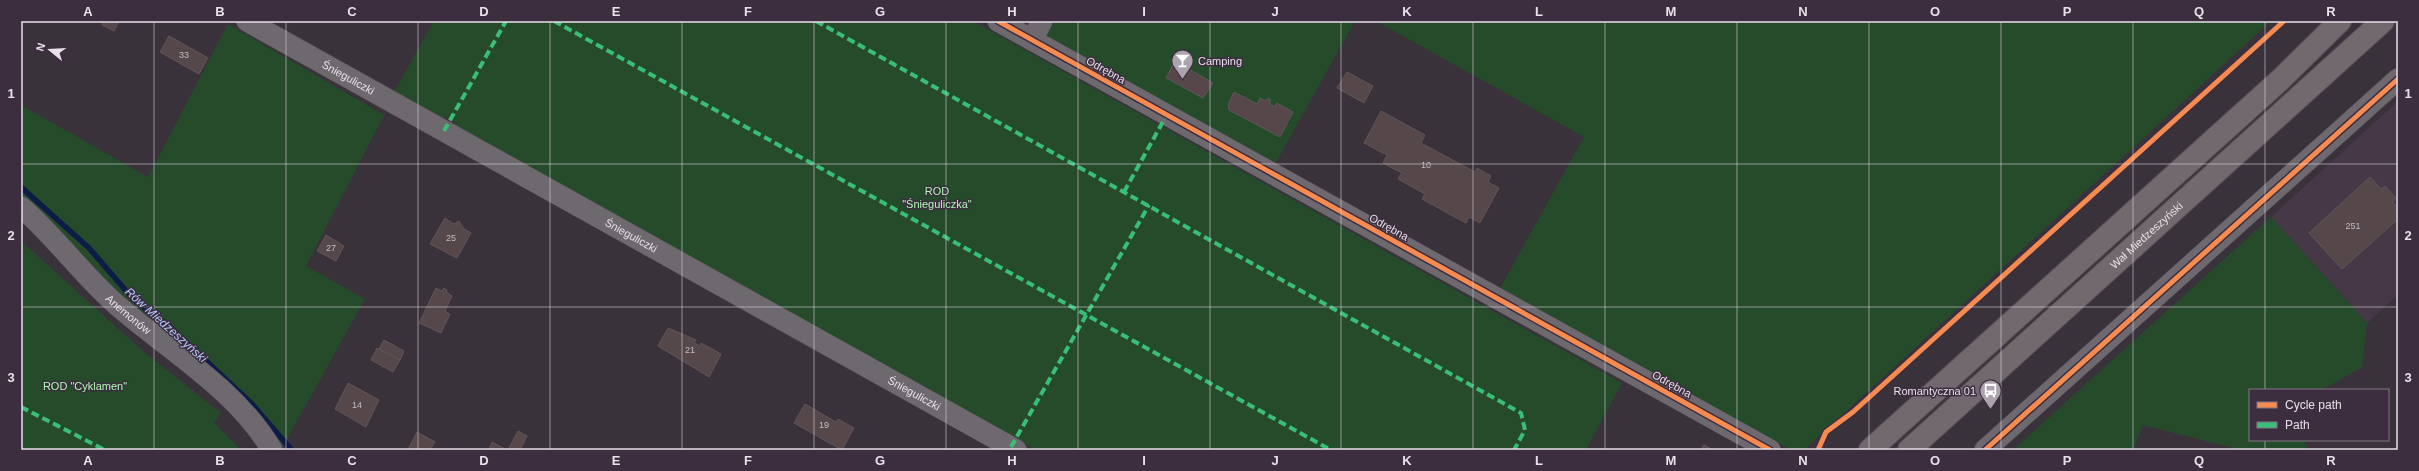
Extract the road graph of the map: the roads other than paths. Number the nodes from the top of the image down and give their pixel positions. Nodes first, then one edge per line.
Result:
1 (247, 21) edge
2 (998, 21) edge
3 (1042, 21) edge
4 (2340, 21) edge
5 (2383, 21) edge
6 (1032, 40) junction
7 (2398, 79) edge
8 (21, 207) edge
9 (272, 450) edge
10 (1016, 450) edge
11 (1770, 450) edge
12 (1870, 450) edge
13 (1909, 450) edge
14 (1985, 450) edge

1 - 10 street, Śnieguliczki
2 - 6 street, Odrębna
3 - 6 street
4 - 12 main road
5 - 13 main road, Wał Miedzeszyński
6 - 11 street, Odrębna
7 - 14 street
8 - 9 street, Anemonów

